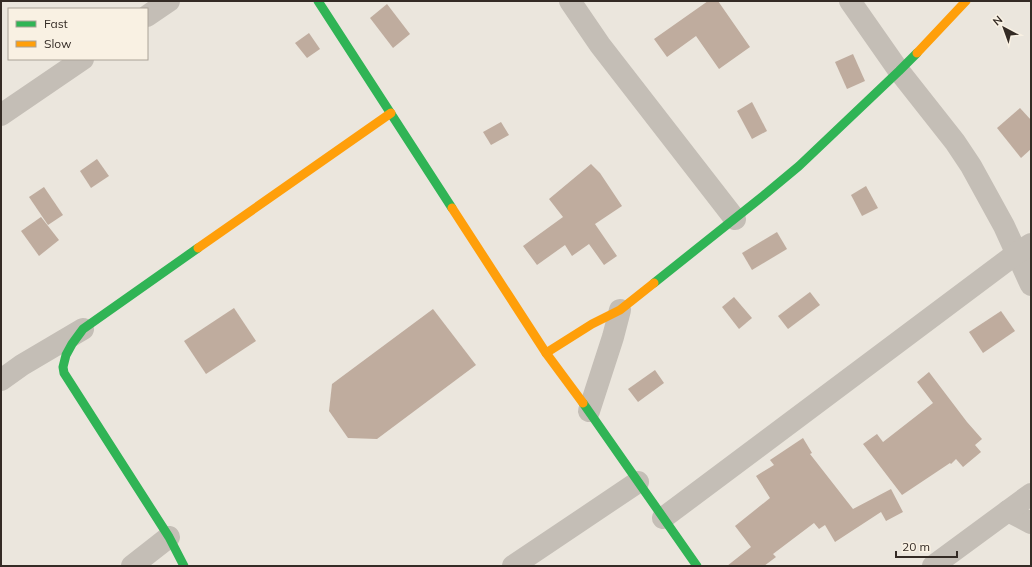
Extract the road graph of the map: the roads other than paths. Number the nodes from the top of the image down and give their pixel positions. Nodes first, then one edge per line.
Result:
1 (169, 1) edge
2 (318, 1) edge
3 (570, 1) edge
4 (850, 1) edge
5 (966, 1) edge
6 (148, 15) edge
7 (82, 60) edge
8 (899, 71) junction
9 (391, 113) junction
10 (1, 115) edge
11 (735, 219) junction
12 (1024, 249) edge
13 (1031, 284) edge
14 (620, 310) junction
15 (83, 329) junction
16 (546, 353) junction
17 (22, 365) junction
18 (64, 373) junction
19 (1, 380) edge
20 (589, 411) junction
21 (638, 482) junction
22 (1031, 494) edge
23 (1008, 511) junction
24 (664, 518) junction
25 (1031, 523) edge
26 (169, 537) junction
27 (132, 566) edge
28 (184, 566) edge
29 (513, 566) edge
30 (697, 566) edge
31 (933, 566) edge

1 - 6 street
2 - 9 street
3 - 11 street
4 - 8 street
5 - 8 street
7 - 10 street
8 - 11 street
8 - 12 street
9 - 15 street
9 - 16 street
11 - 14 street
12 - 13 street
12 - 24 street
14 - 16 street
14 - 20 street
15 - 17 street
15 - 18 street
16 - 20 street
17 - 18 street
17 - 19 street
18 - 26 street
20 - 21 street
21 - 24 street
21 - 29 street
22 - 23 street
23 - 25 street
23 - 31 street
24 - 30 street
26 - 27 street
26 - 28 street

